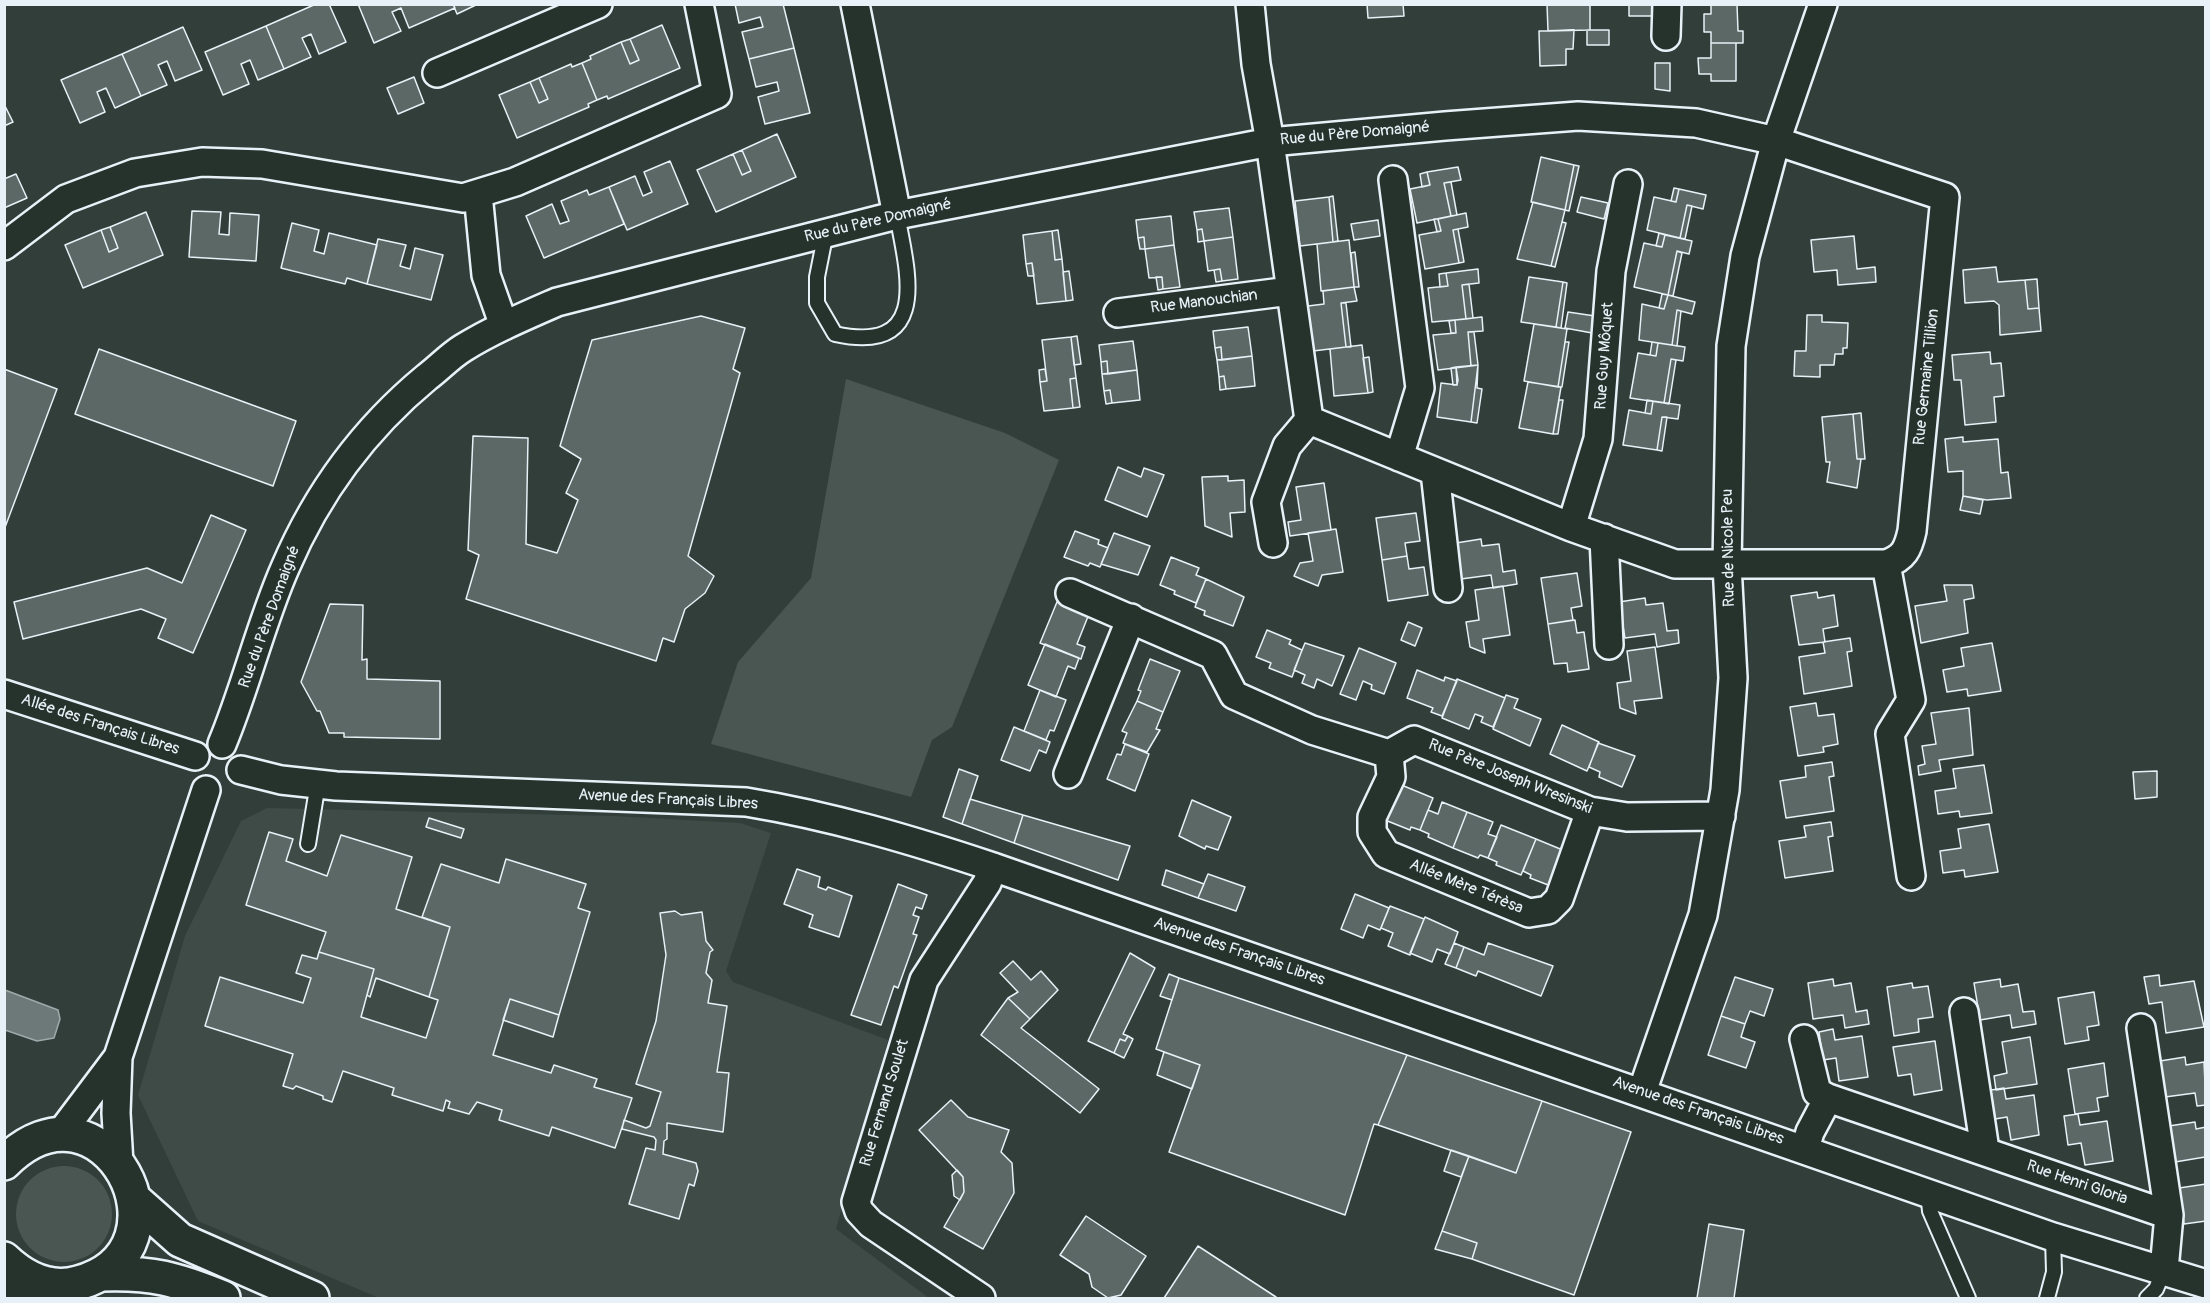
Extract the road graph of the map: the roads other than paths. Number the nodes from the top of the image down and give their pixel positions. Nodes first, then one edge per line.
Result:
1 (598, 4) edge
2 (699, 4) edge
3 (855, 4) edge
4 (1250, 4) edge
5 (1666, 4) edge
6 (1823, 4) edge
7 (1666, 36) dead end
8 (437, 73) dead end
9 (1776, 141) junction
10 (1270, 142) junction
11 (1392, 180) dead end
12 (1628, 184) dead end
13 (478, 194) junction
14 (897, 215) junction
15 (826, 232) junction
16 (4, 246) edge
17 (1290, 291) junction
18 (1118, 313) dead end
19 (504, 326) junction
20 (1309, 420) junction
21 (1399, 457) junction
22 (1435, 472) junction
23 (1571, 526) junction
24 (1604, 538) junction
25 (1273, 543) dead end
26 (1886, 564) junction
27 (1727, 565) junction
28 (1448, 588) dead end
29 (1070, 593) dead end
30 (1131, 618) junction
31 (1609, 645) dead end
32 (4, 694) edge
33 (222, 744) junction
34 (1389, 754) junction
35 (195, 756) junction
36 (241, 770) junction
37 (1068, 774) dead end
38 (318, 783) junction
39 (206, 790) junction
40 (1590, 811) junction
41 (1720, 816) junction
42 (308, 844) dead end
43 (993, 867) junction
44 (1911, 876) dead end
45 (1964, 1012) dead end
46 (2141, 1028) dead end
47 (1804, 1039) dead end
48 (118, 1057) junction
49 (1642, 1092) junction
50 (1828, 1098) junction
51 (60, 1134) junction
52 (1805, 1149) junction
53 (1985, 1150) junction
54 (9, 1154) edge
55 (119, 1164) junction
56 (1928, 1192) junction
57 (135, 1200) junction
58 (2169, 1215) junction
59 (2053, 1237) junction
60 (2164, 1270) junction
61 (14, 1276) edge
62 (2205, 1284) edge
63 (80, 1286) edge
64 (223, 1299) edge
65 (312, 1299) edge
66 (981, 1299) edge
67 (1968, 1299) edge
68 (2047, 1299) edge
69 (2147, 1299) edge

1 - 8 street
2 - 13 street
3 - 14 street
4 - 10 street
5 - 7 street
6 - 9 street, Rue de Nicole Peu
9 - 10 street, Rue du Père Domaigné
9 - 26 street, Rue Germaine Tillion
9 - 27 street, Rue de Nicole Peu
10 - 14 street, Rue du Père Domaigné
10 - 17 street
11 - 21 street
12 - 23 street, Rue Guy Môquet
13 - 16 street
13 - 19 street
14 - 15 street, Rue du Père Domaigné
14 - 15 lane
15 - 19 street, Rue du Père Domaigné
17 - 18 street, Rue Manouchian
17 - 20 street
19 - 33 street, Rue du Père Domaigné
20 - 21 street
20 - 25 street
21 - 22 street
22 - 23 street
22 - 28 street
23 - 24 street
24 - 27 street
24 - 31 street
26 - 27 street
26 - 44 street
27 - 41 street, Rue de Nicole Peu
29 - 30 street
30 - 34 street
30 - 37 street
32 - 35 street, Allée des Français Libres
33 - 35 street
33 - 36 street
34 - 40 street, Rue Père Joseph Wresinski
34 - 40 street, Allée Mère Térèsa
35 - 39 street
36 - 38 street, Avenue des Français Libres
36 - 39 street
38 - 42 lane
38 - 43 street, Avenue des Français Libres
39 - 48 street
40 - 41 street, Rue Père Joseph Wresinski
41 - 49 street, Rue de Nicole Peu
43 - 49 street, Avenue des Français Libres
43 - 66 street, Rue Fernand Soulet
45 - 53 street
46 - 58 street
47 - 50 street
48 - 51 street
48 - 55 street
49 - 52 street, Avenue des Français Libres
50 - 52 street
50 - 53 street, Rue Henri Gloria
51 - 54 main road
51 - 55 main road
52 - 56 street, Avenue des Français Libres
53 - 58 street, Rue Henri Gloria
55 - 57 main road
56 - 59 street, Avenue des Français Libres
56 - 67 lane
57 - 63 main road
57 - 65 main road
58 - 60 street
59 - 60 street, Avenue des Français Libres
59 - 68 lane
60 - 62 street, Avenue des Français Libres
60 - 69 lane
61 - 63 main road
63 - 64 main road

